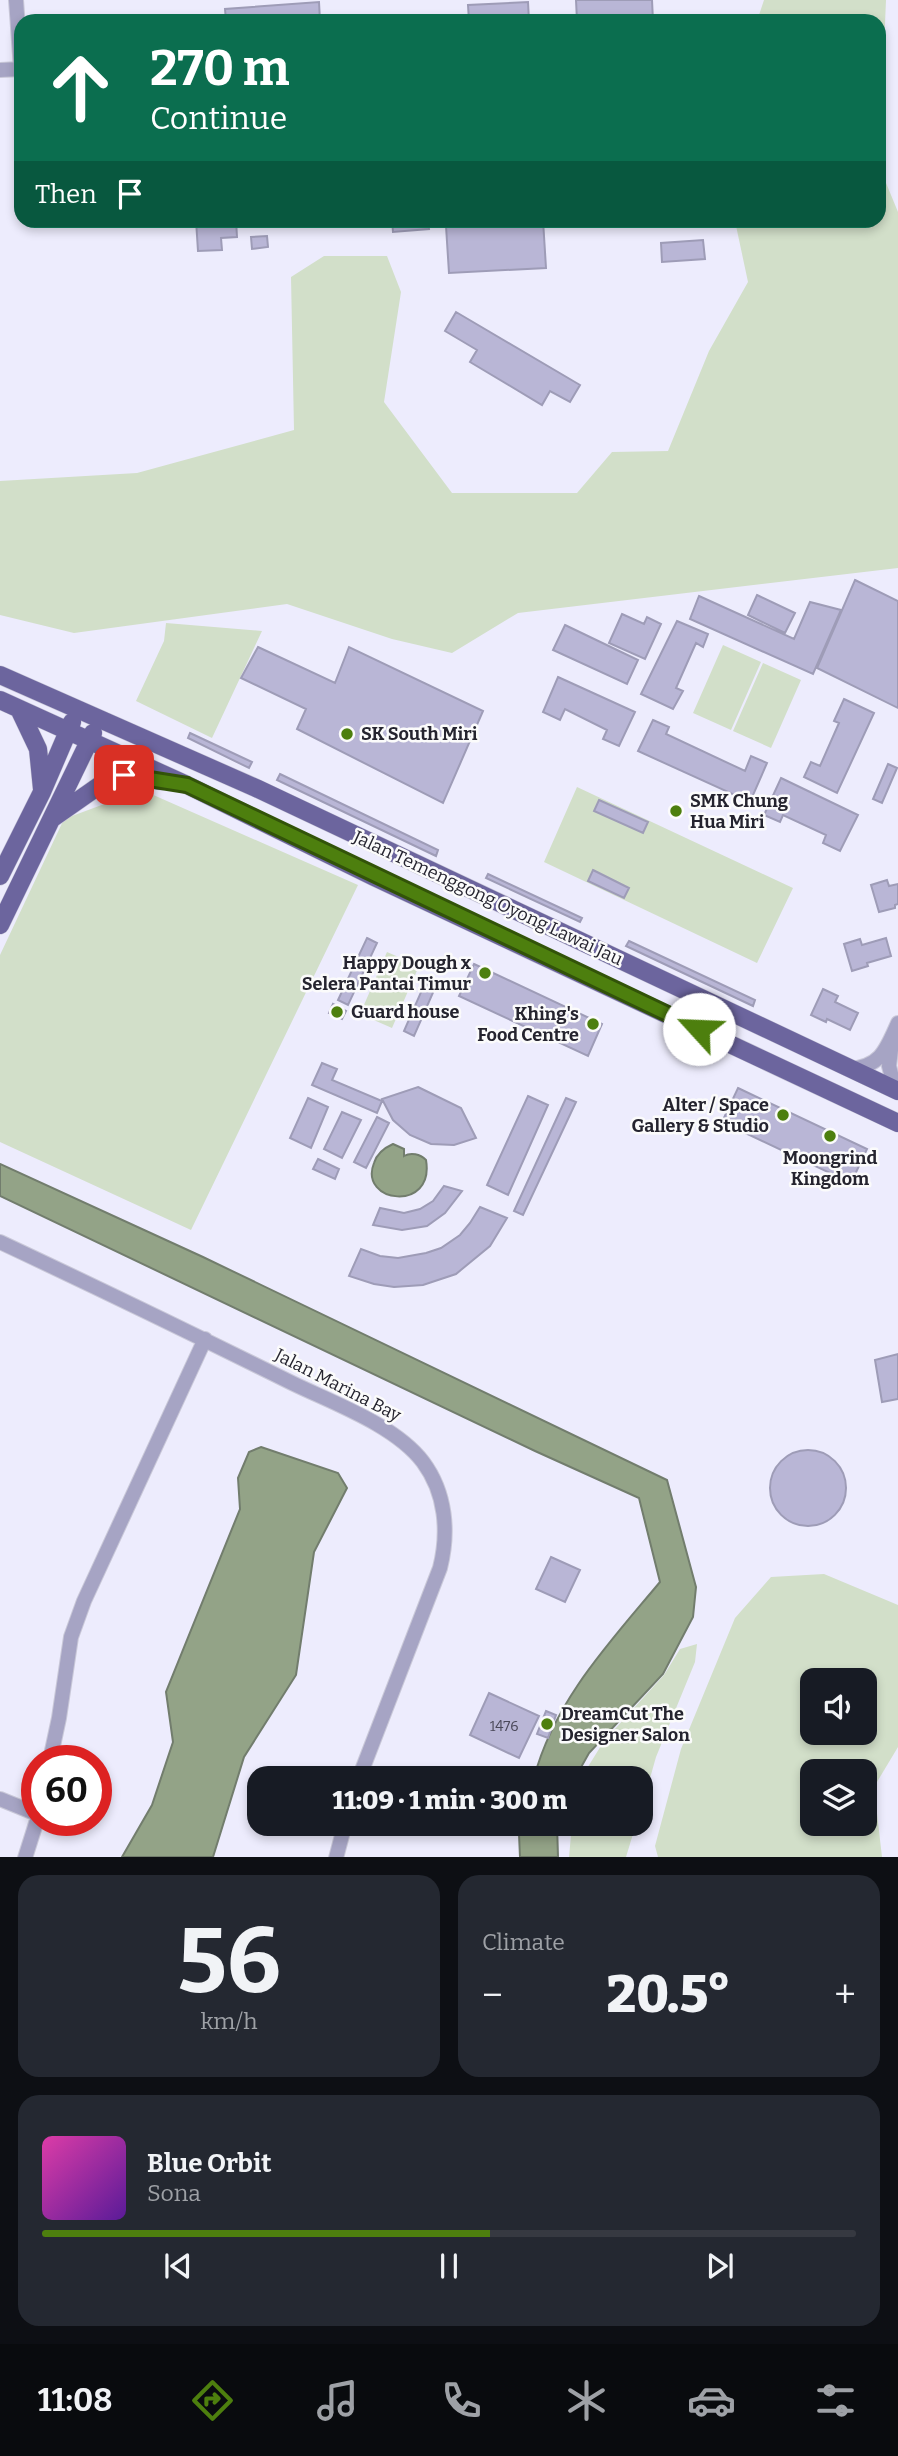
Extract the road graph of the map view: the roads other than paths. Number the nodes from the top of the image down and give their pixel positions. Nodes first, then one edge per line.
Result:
1 (0, 675) edge
2 (0, 700) edge
3 (19, 709) junction
4 (77, 709) junction
5 (100, 720) junction
6 (68, 731) junction
7 (89, 741) junction
8 (187, 785) junction
9 (42, 792) junction
10 (51, 819) junction
11 (0, 876) edge
12 (0, 925) edge
13 (896, 1029) edge
14 (850, 1069) junction
15 (896, 1090) edge
16 (898, 1123) edge
17 (0, 1242) edge
18 (205, 1339) junction
19 (53, 1745) edge
20 (364, 1766) edge
21 (0, 1799) edge
22 (21, 1808) edge
23 (31, 1836) edge
24 (342, 1836) edge
25 (24, 1857) edge
26 (336, 1857) edge

1 - 4 main road, Jalan Temenggong Oyong Lawai Jau
2 - 3 main road, Jalan Temenggong Oyong Lawai Jau
3 - 6 main road, Jalan Temenggong Oyong Lawai Jau
3 - 9 main road
4 - 5 main road, Jalan Temenggong Oyong Lawai Jau
4 - 6 main road
5 - 7 main road
5 - 14 main road, Jalan Temenggong Oyong Lawai Jau
6 - 7 main road, Jalan Temenggong Oyong Lawai Jau
6 - 9 main road
7 - 8 main road, Jalan Temenggong Oyong Lawai Jau
7 - 10 main road
8 - 10 main road
8 - 16 main road, Jalan Temenggong Oyong Lawai Jau
9 - 11 main road
10 - 12 main road
13 - 14 street
13 - 15 street
14 - 15 main road, Jalan Temenggong Oyong Lawai Jau
17 - 18 street, Jalan Marina Bay
18 - 19 street
18 - 20 street, Jalan Marina Bay
21 - 22 street
23 - 25 street
24 - 26 street

